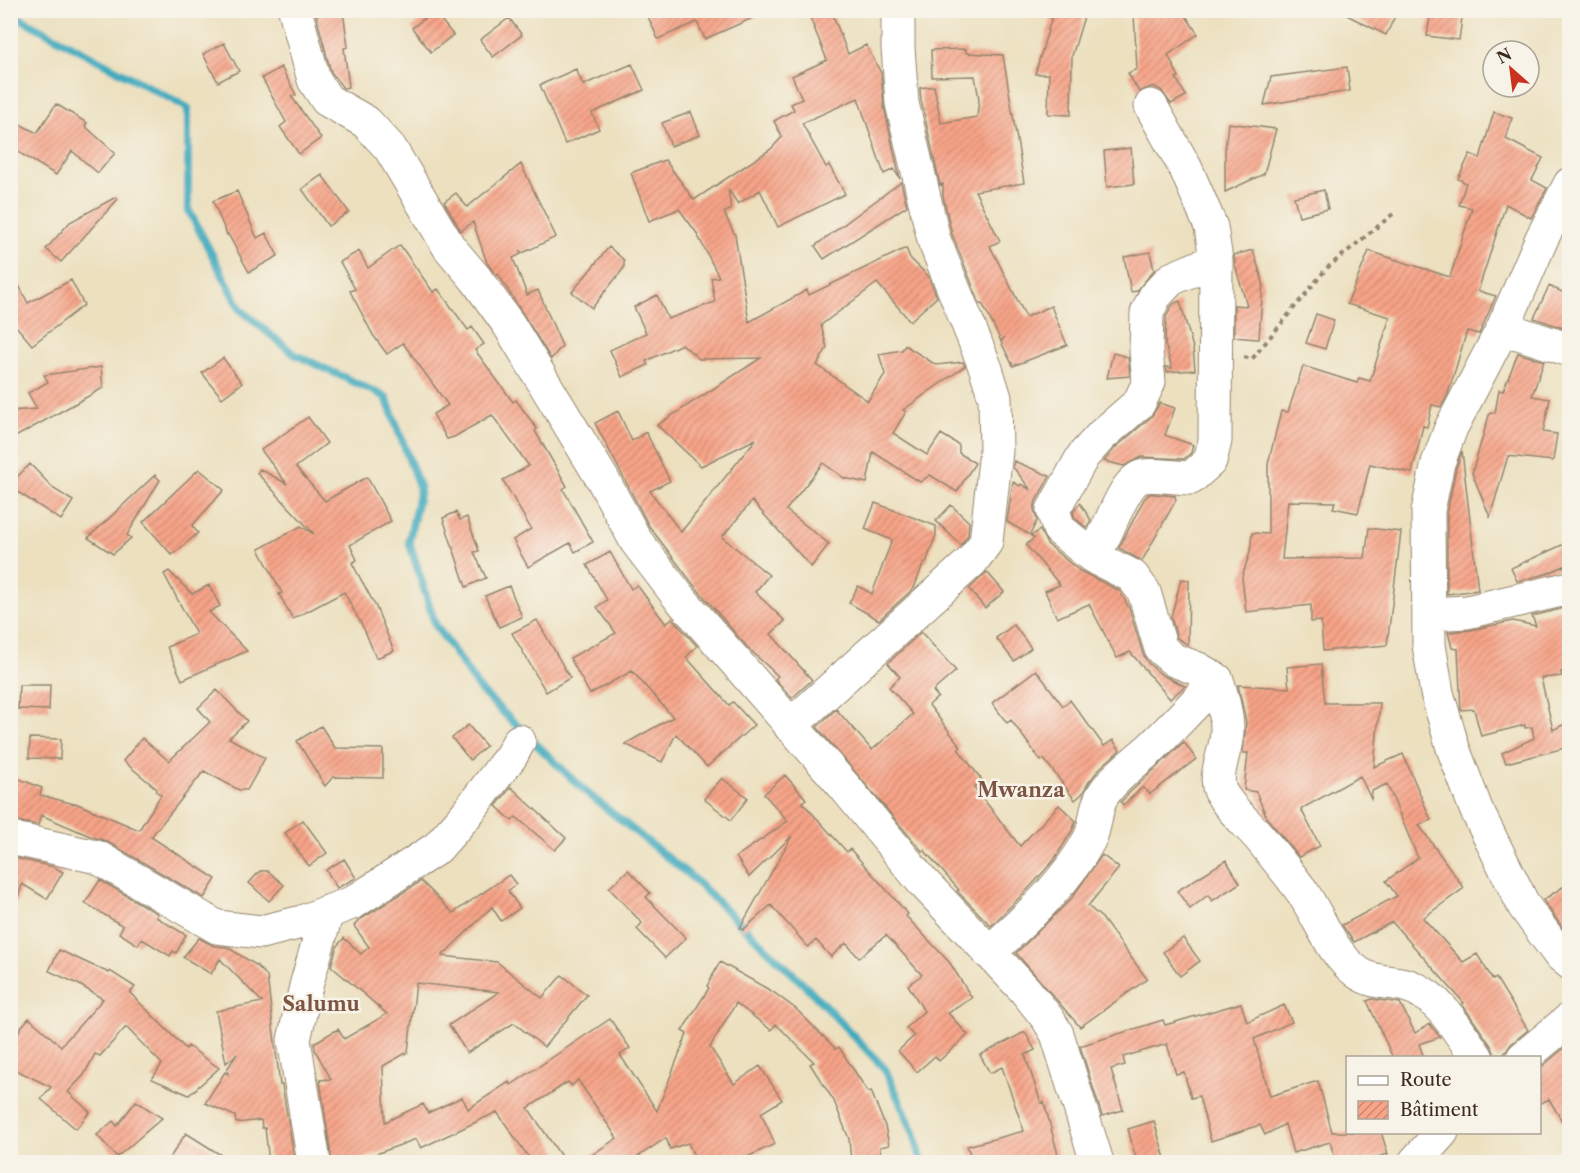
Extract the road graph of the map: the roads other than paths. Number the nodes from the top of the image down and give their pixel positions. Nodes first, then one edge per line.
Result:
1 (295, 10) edge
2 (898, 10) edge
3 (1152, 106) dead end
4 (1569, 184) edge
5 (1216, 260) junction
6 (1503, 328) junction
7 (1569, 350) edge
8 (1092, 556) junction
9 (1569, 588) edge
10 (1429, 614) junction
11 (1217, 680) junction
12 (790, 726) junction
13 (519, 741) dead end
14 (10, 838) edge
15 (327, 912) junction
16 (989, 953) junction
17 (1569, 963) edge
18 (1569, 1019) edge
19 (1476, 1056) edge
20 (1525, 1056) edge
21 (1440, 1134) edge
22 (314, 1162) edge
23 (1097, 1162) edge
24 (1414, 1162) edge

1 - 12 street
2 - 12 street
3 - 5 street
4 - 6 street
5 - 8 street
5 - 8 street
6 - 7 street
6 - 10 street
8 - 11 street
9 - 10 street
10 - 17 street
11 - 16 street
11 - 19 street
12 - 16 street
13 - 15 street
14 - 15 street
15 - 22 street
16 - 23 street
18 - 20 street
21 - 24 street

